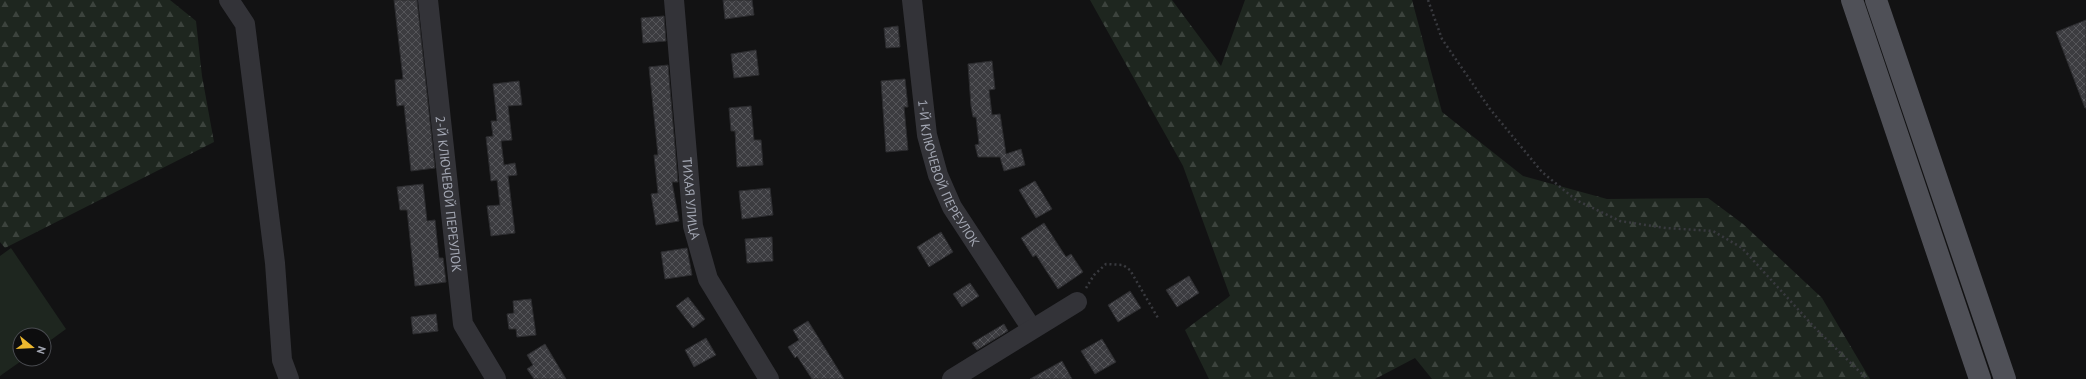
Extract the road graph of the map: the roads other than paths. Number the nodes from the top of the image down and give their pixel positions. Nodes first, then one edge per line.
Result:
1 (229, 0) edge
2 (428, 0) edge
3 (674, 0) edge
4 (912, 0) edge
5 (1852, 0) edge
6 (1876, 0) edge
7 (1077, 302) road end
8 (1032, 329) junction
9 (289, 379) edge
10 (496, 379) edge
11 (769, 379) edge
12 (952, 379) edge
13 (1980, 379) edge
14 (2005, 379) edge

1 - 9 street
2 - 10 street, 2-Й КЛЮЧЕВОЙ ПЕРЕУЛОК
3 - 11 street, ТИХАЯ УЛИЦА
4 - 8 street, 1-Й КЛЮЧЕВОЙ ПЕРЕУЛОК
5 - 13 main road
6 - 14 main road
7 - 8 street
8 - 12 street

